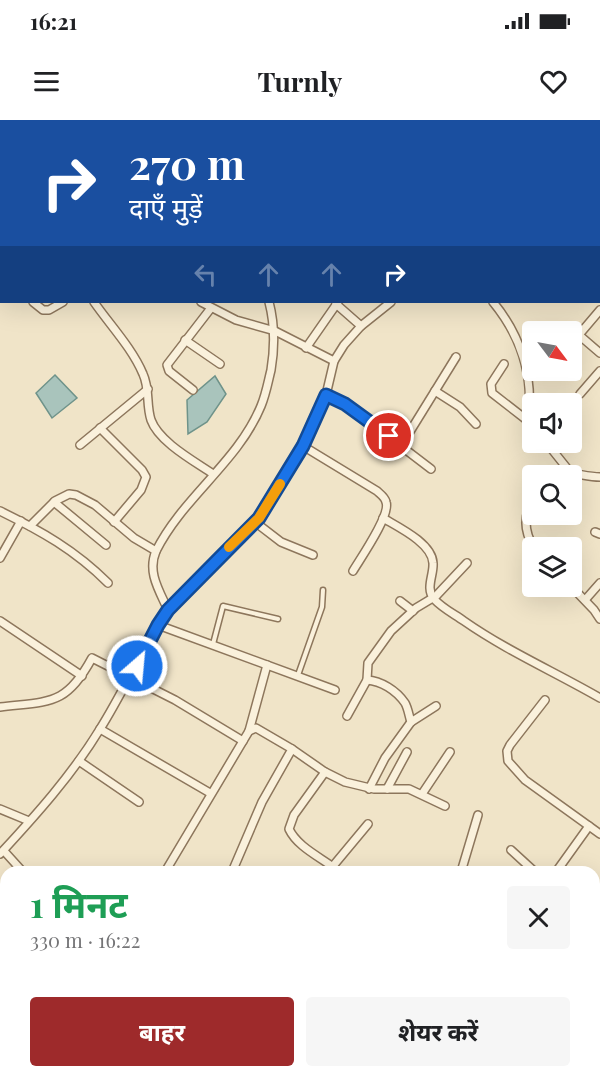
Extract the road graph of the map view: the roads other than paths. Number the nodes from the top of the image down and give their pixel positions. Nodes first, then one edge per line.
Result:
1 (34, 303) edge
2 (61, 303) edge
3 (95, 303) edge
4 (203, 303) edge
5 (269, 303) edge
6 (337, 303) edge
7 (389, 303) edge
8 (495, 303) edge
9 (211, 308) junction
10 (600, 310) edge
11 (361, 326) junction
12 (275, 331) junction
13 (582, 331) edge
14 (582, 338) edge
15 (185, 340) junction
16 (306, 348) junction
17 (600, 353) edge
18 (456, 357) dead end
19 (334, 361) junction
20 (220, 364) dead end
21 (504, 364) dead end
22 (600, 371) edge
23 (148, 389) junction
24 (193, 390) dead end
25 (435, 391) junction
26 (530, 393) edge
27 (581, 393) edge
28 (326, 395) junction
29 (522, 417) edge
30 (476, 424) dead end
31 (100, 428) junction
32 (80, 445) dead end
33 (303, 446) junction
34 (401, 446) junction
35 (555, 453) edge
36 (565, 465) edge
37 (431, 469) dead end
38 (213, 474) junction
39 (582, 475) edge
40 (600, 477) edge
41 (54, 502) junction
42 (0, 511) edge
43 (383, 518) junction
44 (21, 521) junction
45 (114, 522) junction
46 (255, 522) junction
47 (30, 526) junction
48 (106, 545) dead end
49 (156, 551) junction
50 (313, 555) dead end
51 (0, 558) edge
52 (467, 563) dead end
53 (353, 572) dead end
54 (108, 583) dead end
55 (600, 583) edge
56 (323, 590) dead end
57 (582, 597) edge
58 (433, 598) junction
59 (585, 600) junction
60 (400, 601) dead end
61 (168, 610) junction
62 (413, 611) junction
63 (278, 619) dead end
64 (600, 619) edge
65 (0, 621) edge
66 (158, 625) junction
67 (213, 645) junction
68 (267, 665) junction
69 (82, 676) junction
70 (298, 676) junction
71 (131, 677) junction
72 (367, 680) junction
73 (335, 690) dead end
74 (600, 698) edge
75 (545, 700) dead end
76 (436, 706) dead end
77 (0, 707) edge
78 (346, 716) dead end
79 (411, 722) junction
80 (100, 729) junction
81 (249, 730) junction
82 (243, 741) junction
83 (292, 749) junction
84 (407, 752) dead end
85 (450, 752) dead end
86 (79, 761) junction
87 (325, 772) junction
88 (369, 789) junction
89 (387, 789) junction
90 (210, 793) junction
91 (422, 794) junction
92 (140, 802) dead end
93 (445, 806) dead end
94 (0, 809) edge
95 (478, 815) dead end
96 (29, 821) junction
97 (368, 824) dead end
98 (589, 826) junction
99 (600, 834) edge
100 (511, 850) dead end
101 (2, 852) edge
102 (17, 866) edge
103 (168, 866) edge
104 (235, 866) edge
105 (327, 866) edge
106 (333, 866) edge
107 (463, 866) edge
108 (528, 866) edge
109 (560, 866) edge

1 - 2 street
3 - 23 street
4 - 9 street
5 - 12 street
6 - 11 street
6 - 16 street
7 - 11 street
8 - 26 street
9 - 12 street
9 - 15 street
10 - 13 street
11 - 19 street
12 - 16 street
12 - 38 street
14 - 17 street
15 - 20 street
15 - 24 street
16 - 19 street
18 - 25 street
19 - 28 street
21 - 29 street
22 - 27 street
23 - 31 street
23 - 38 street
25 - 30 street
25 - 34 street
28 - 33 street
28 - 34 street
31 - 32 street
31 - 45 street
33 - 43 street
33 - 46 street
34 - 37 street
35 - 36 street
38 - 49 street
39 - 40 street
41 - 45 street
41 - 47 street
41 - 48 street
42 - 44 street
43 - 53 street
43 - 58 street
44 - 47 street
44 - 51 street
45 - 49 street
46 - 50 street
46 - 61 street
47 - 54 street
49 - 61 street
52 - 58 street
55 - 59 street
56 - 70 lane
57 - 59 street
58 - 62 street
58 - 74 street
59 - 64 street
60 - 62 street
61 - 66 street
62 - 72 street
63 - 67 lane
65 - 69 street
66 - 67 street
66 - 71 street
67 - 68 street
68 - 70 street
68 - 81 street
69 - 71 street
69 - 77 street
70 - 73 street
71 - 80 street
71 - 82 street
72 - 78 street
72 - 79 street
75 - 98 street
76 - 79 street
79 - 88 street
80 - 86 street
80 - 90 street
81 - 82 street
81 - 83 street
82 - 90 street
83 - 87 street
83 - 104 street
84 - 89 street
85 - 91 street
86 - 92 street
86 - 96 street
87 - 88 street
87 - 105 street
88 - 89 street
89 - 91 street
90 - 103 street
91 - 93 street
94 - 96 street
95 - 107 street
96 - 101 street
97 - 106 street
98 - 99 street
98 - 109 street
100 - 108 street
101 - 102 street

